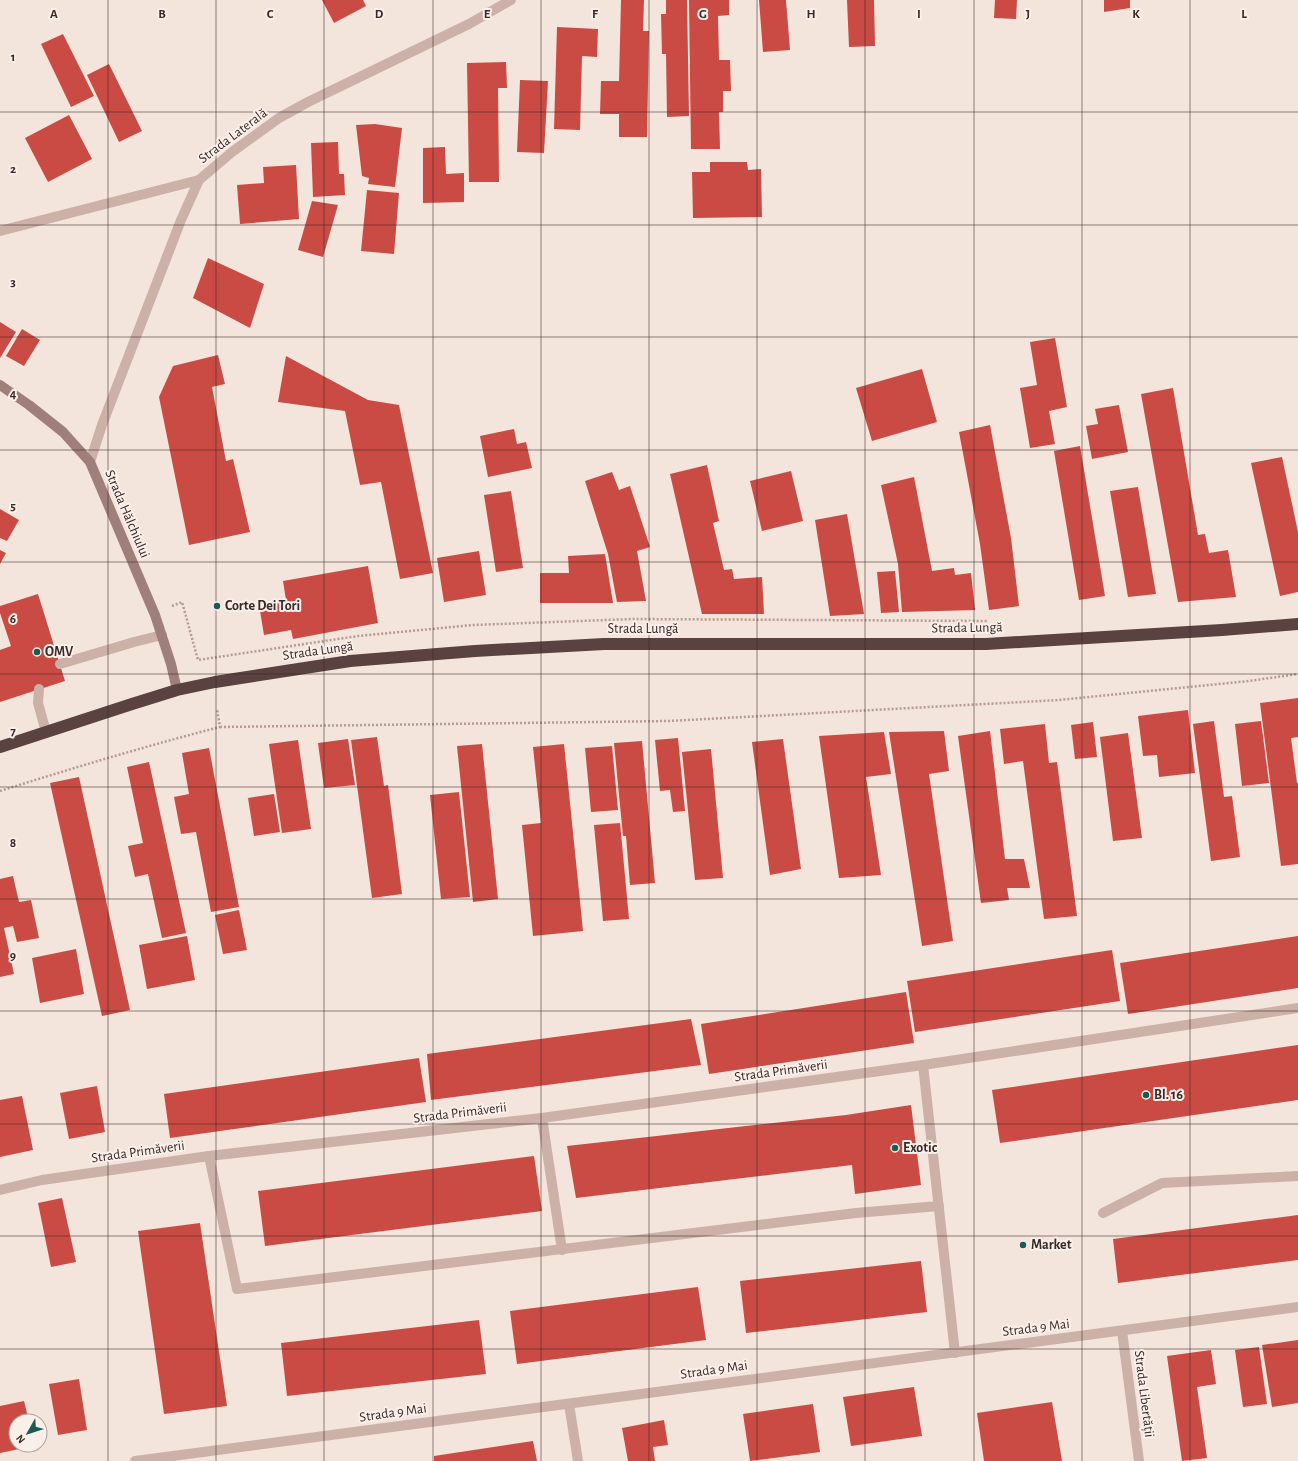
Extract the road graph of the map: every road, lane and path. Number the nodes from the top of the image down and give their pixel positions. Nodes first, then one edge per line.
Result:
1 (510, 0) edge
2 (199, 180) junction
3 (0, 231) edge
4 (0, 385) edge
5 (90, 462) junction
6 (1298, 624) edge
7 (162, 635) junction
8 (60, 664) dead end
9 (1298, 674) edge
10 (38, 690) dead end
11 (177, 690) junction
12 (217, 709) dead end
13 (220, 727) junction
14 (46, 732) junction
15 (0, 747) edge
16 (0, 791) edge
17 (1298, 1008) edge
18 (923, 1065) junction
19 (542, 1118) junction
20 (209, 1156) junction
21 (1298, 1176) edge
22 (0, 1190) edge
23 (939, 1206) junction
24 (1103, 1213) dead end
25 (562, 1250) junction
26 (1298, 1308) edge
27 (1122, 1331) junction
28 (955, 1352) junction
29 (569, 1404) junction
30 (134, 1461) edge
31 (578, 1461) edge
32 (1139, 1461) edge

1 - 2 street, Strada Laterală
2 - 3 street
2 - 5 street, Strada Laterală
4 - 5 main road, Strada Hălchiului
5 - 7 main road, Strada Hălchiului
6 - 11 highway, Strada Lungă
7 - 8 street
7 - 11 main road, Strada Hălchiului
9 - 13 path
10 - 14 street
11 - 14 highway, Strada Lungă
12 - 13 path
13 - 16 path
14 - 15 highway, Strada Lungă
17 - 18 street, Strada Primăverii
18 - 19 street, Strada Primăverii
18 - 23 street
19 - 20 street, Strada Primăverii
19 - 25 street
20 - 22 street, Strada Primăverii
20 - 25 street
21 - 24 street
23 - 25 street
23 - 28 street
26 - 27 street, Strada 9 Mai
27 - 28 street, Strada 9 Mai
27 - 32 street, Strada Libertății
28 - 29 street, Strada 9 Mai
29 - 30 street, Strada 9 Mai
29 - 31 street

